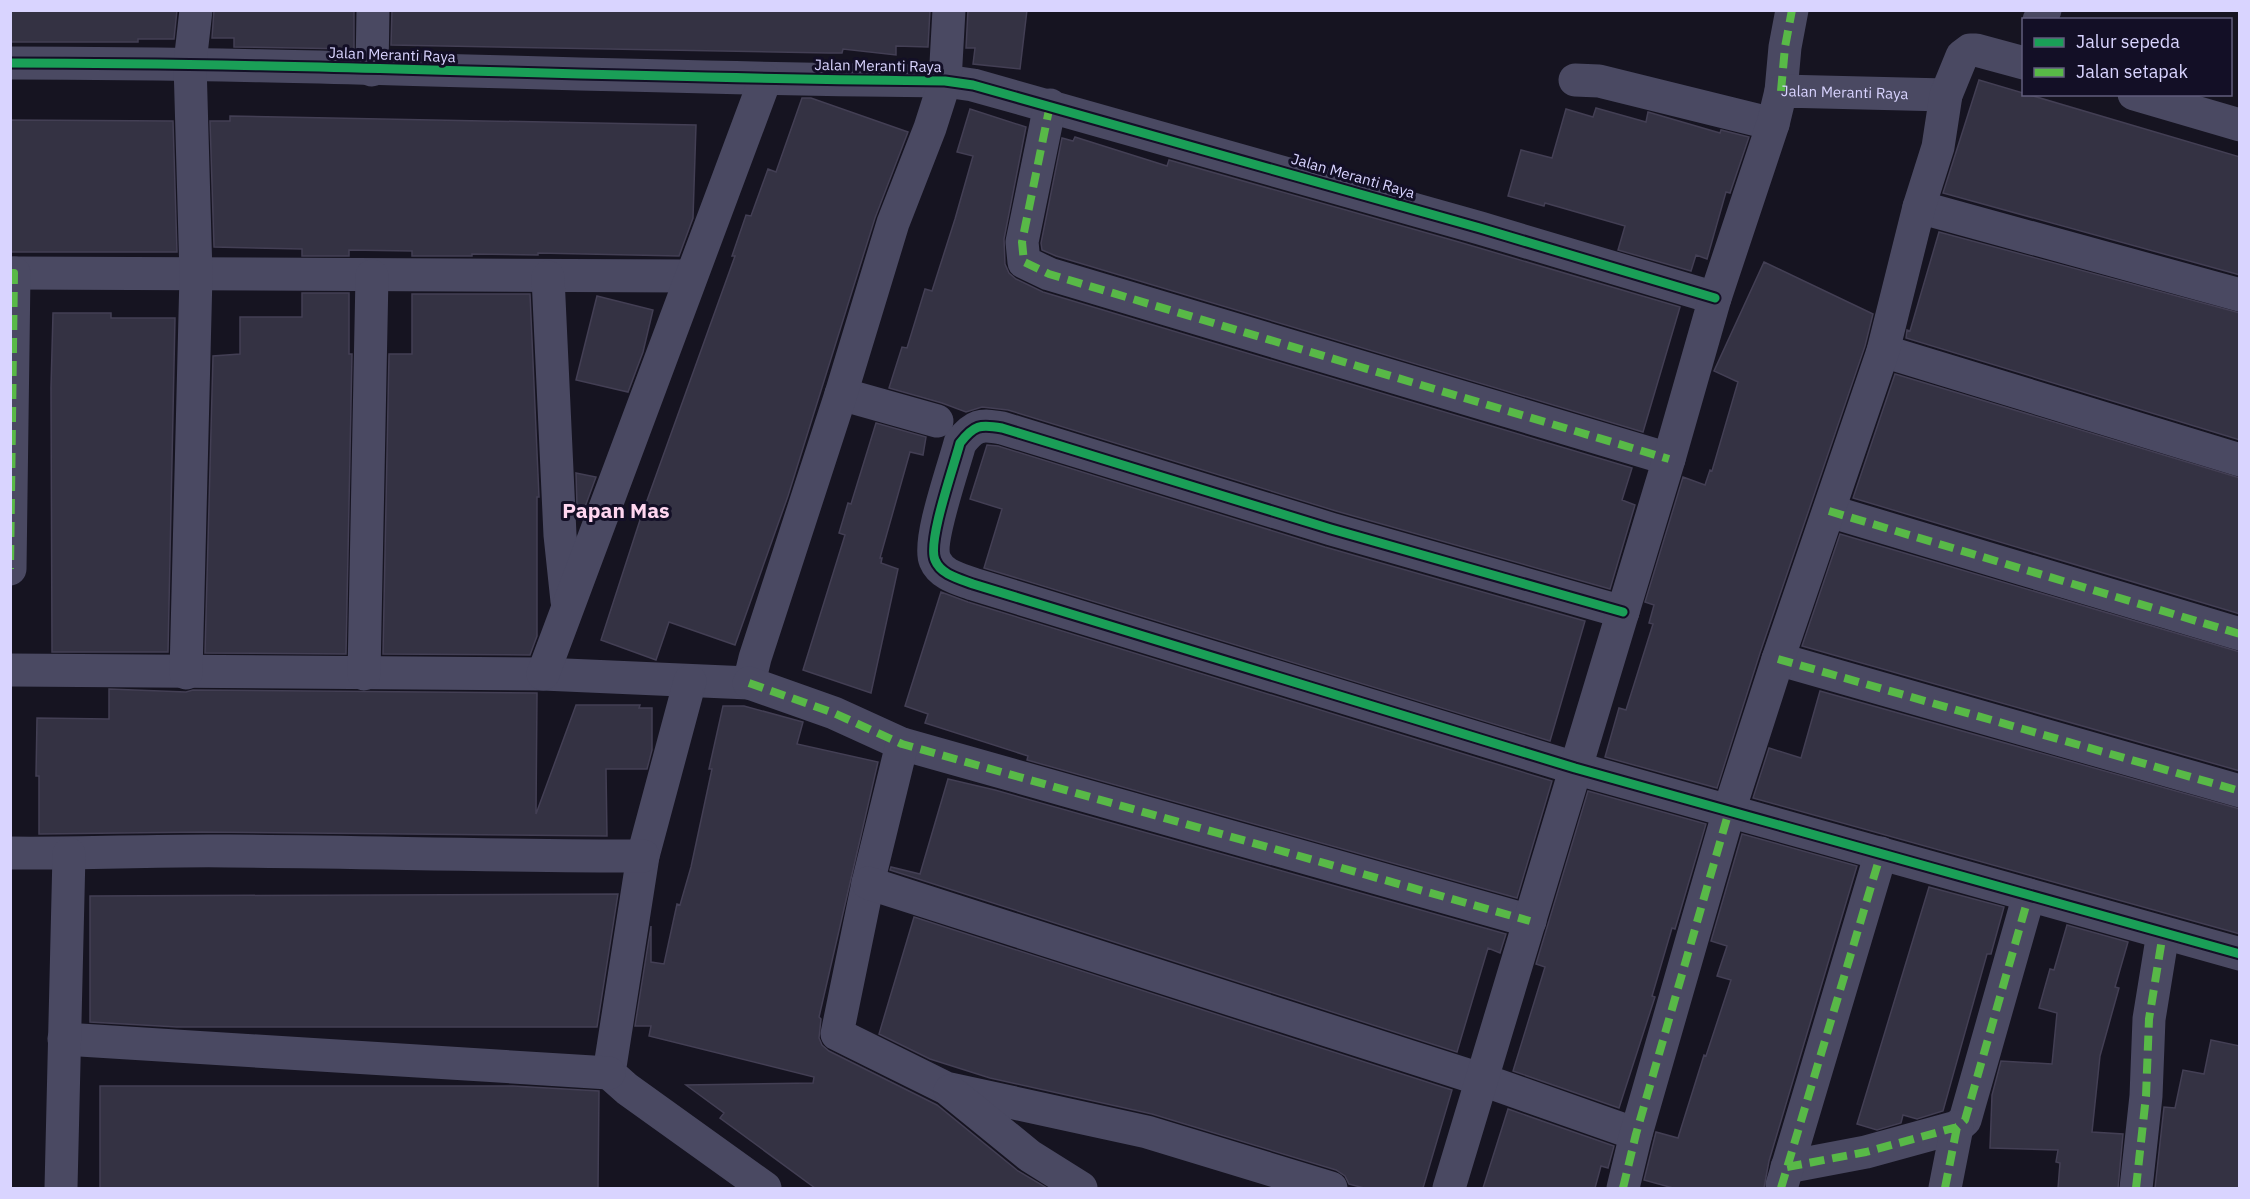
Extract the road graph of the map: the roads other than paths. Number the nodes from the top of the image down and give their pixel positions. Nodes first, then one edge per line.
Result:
1 (196, 10) edge
2 (373, 10) edge
3 (949, 10) edge
4 (1792, 10) edge
5 (2020, 56) edge
6 (10, 63) edge
7 (190, 63) junction
8 (372, 70) junction
9 (765, 80) junction
10 (1575, 80) dead end
11 (945, 81) junction
12 (1781, 92) junction
13 (1946, 95) junction
14 (2141, 96) edge
15 (1050, 105) junction
16 (1773, 124) junction
17 (2240, 125) edge
18 (1919, 207) junction
19 (12, 273) edge
20 (196, 274) junction
21 (372, 276) junction
22 (691, 276) junction
23 (548, 277) junction
24 (2240, 295) edge
25 (1715, 298) junction
26 (1883, 351) junction
27 (842, 394) junction
28 (937, 422) dead end
29 (1669, 459) junction
30 (2240, 460) edge
31 (1829, 511) junction
32 (10, 569) edge
33 (568, 609) junction
34 (1623, 612) junction
35 (2240, 634) edge
36 (1778, 659) junction
37 (10, 670) edge
38 (186, 673) junction
39 (364, 674) junction
40 (543, 674) junction
41 (690, 681) junction
42 (749, 683) junction
43 (902, 744) junction
44 (1575, 768) junction
45 (2240, 791) edge
46 (1729, 811) junction
47 (10, 853) edge
48 (1881, 853) junction
49 (69, 854) junction
50 (643, 856) junction
51 (868, 883) junction
52 (2029, 895) junction
53 (1530, 921) junction
54 (2163, 933) junction
55 (2240, 954) edge
56 (64, 1039) junction
57 (609, 1073) junction
58 (1483, 1080) junction
59 (946, 1088) junction
60 (1957, 1127) junction
61 (1636, 1134) junction
62 (1784, 1178) edge
63 (61, 1188) edge
64 (765, 1188) edge
65 (1081, 1188) edge
66 (1331, 1188) edge
67 (1449, 1188) edge
68 (1623, 1188) edge
69 (1945, 1188) edge
70 (2136, 1188) edge

1 - 7 street
2 - 8 street
3 - 11 street
4 - 12 street
5 - 13 street
6 - 7 street, Jalan Meranti Raya
7 - 8 street, Jalan Meranti Raya
7 - 20 street
8 - 9 street, Jalan Meranti Raya
9 - 11 street, Jalan Meranti Raya
9 - 22 street
10 - 16 street
11 - 15 street, Jalan Meranti Raya
11 - 27 street
12 - 13 street, Jalan Meranti Raya
12 - 16 street, Jalan Meranti Raya
13 - 18 street
14 - 17 street
15 - 25 street, Jalan Meranti Raya
15 - 29 street
16 - 25 street, Jalan Meranti Raya
18 - 24 street
18 - 26 street
19 - 20 street
19 - 32 street
20 - 21 street
20 - 38 street
21 - 23 street
21 - 39 street
22 - 23 street
22 - 33 street
23 - 33 street
25 - 29 street
26 - 30 street
26 - 31 street
27 - 28 street
27 - 42 street
29 - 34 street
31 - 35 street
31 - 36 street
33 - 40 street
34 - 44 street
34 - 44 street
36 - 45 street
36 - 46 street
37 - 38 street
38 - 39 street
39 - 40 street
40 - 41 street
41 - 42 street
41 - 50 street
42 - 43 street
43 - 51 street
43 - 53 street
44 - 46 street
44 - 53 street
46 - 48 street
46 - 61 street
47 - 49 street
48 - 52 street
48 - 62 street
49 - 50 street
49 - 56 street
50 - 57 street
51 - 58 street
51 - 59 street
52 - 54 street
52 - 60 street
53 - 58 street
54 - 55 street
54 - 70 street
56 - 57 street
56 - 63 street
57 - 64 street
58 - 61 street
58 - 67 street
59 - 65 street
59 - 66 street
60 - 62 street
60 - 69 street
61 - 68 street

